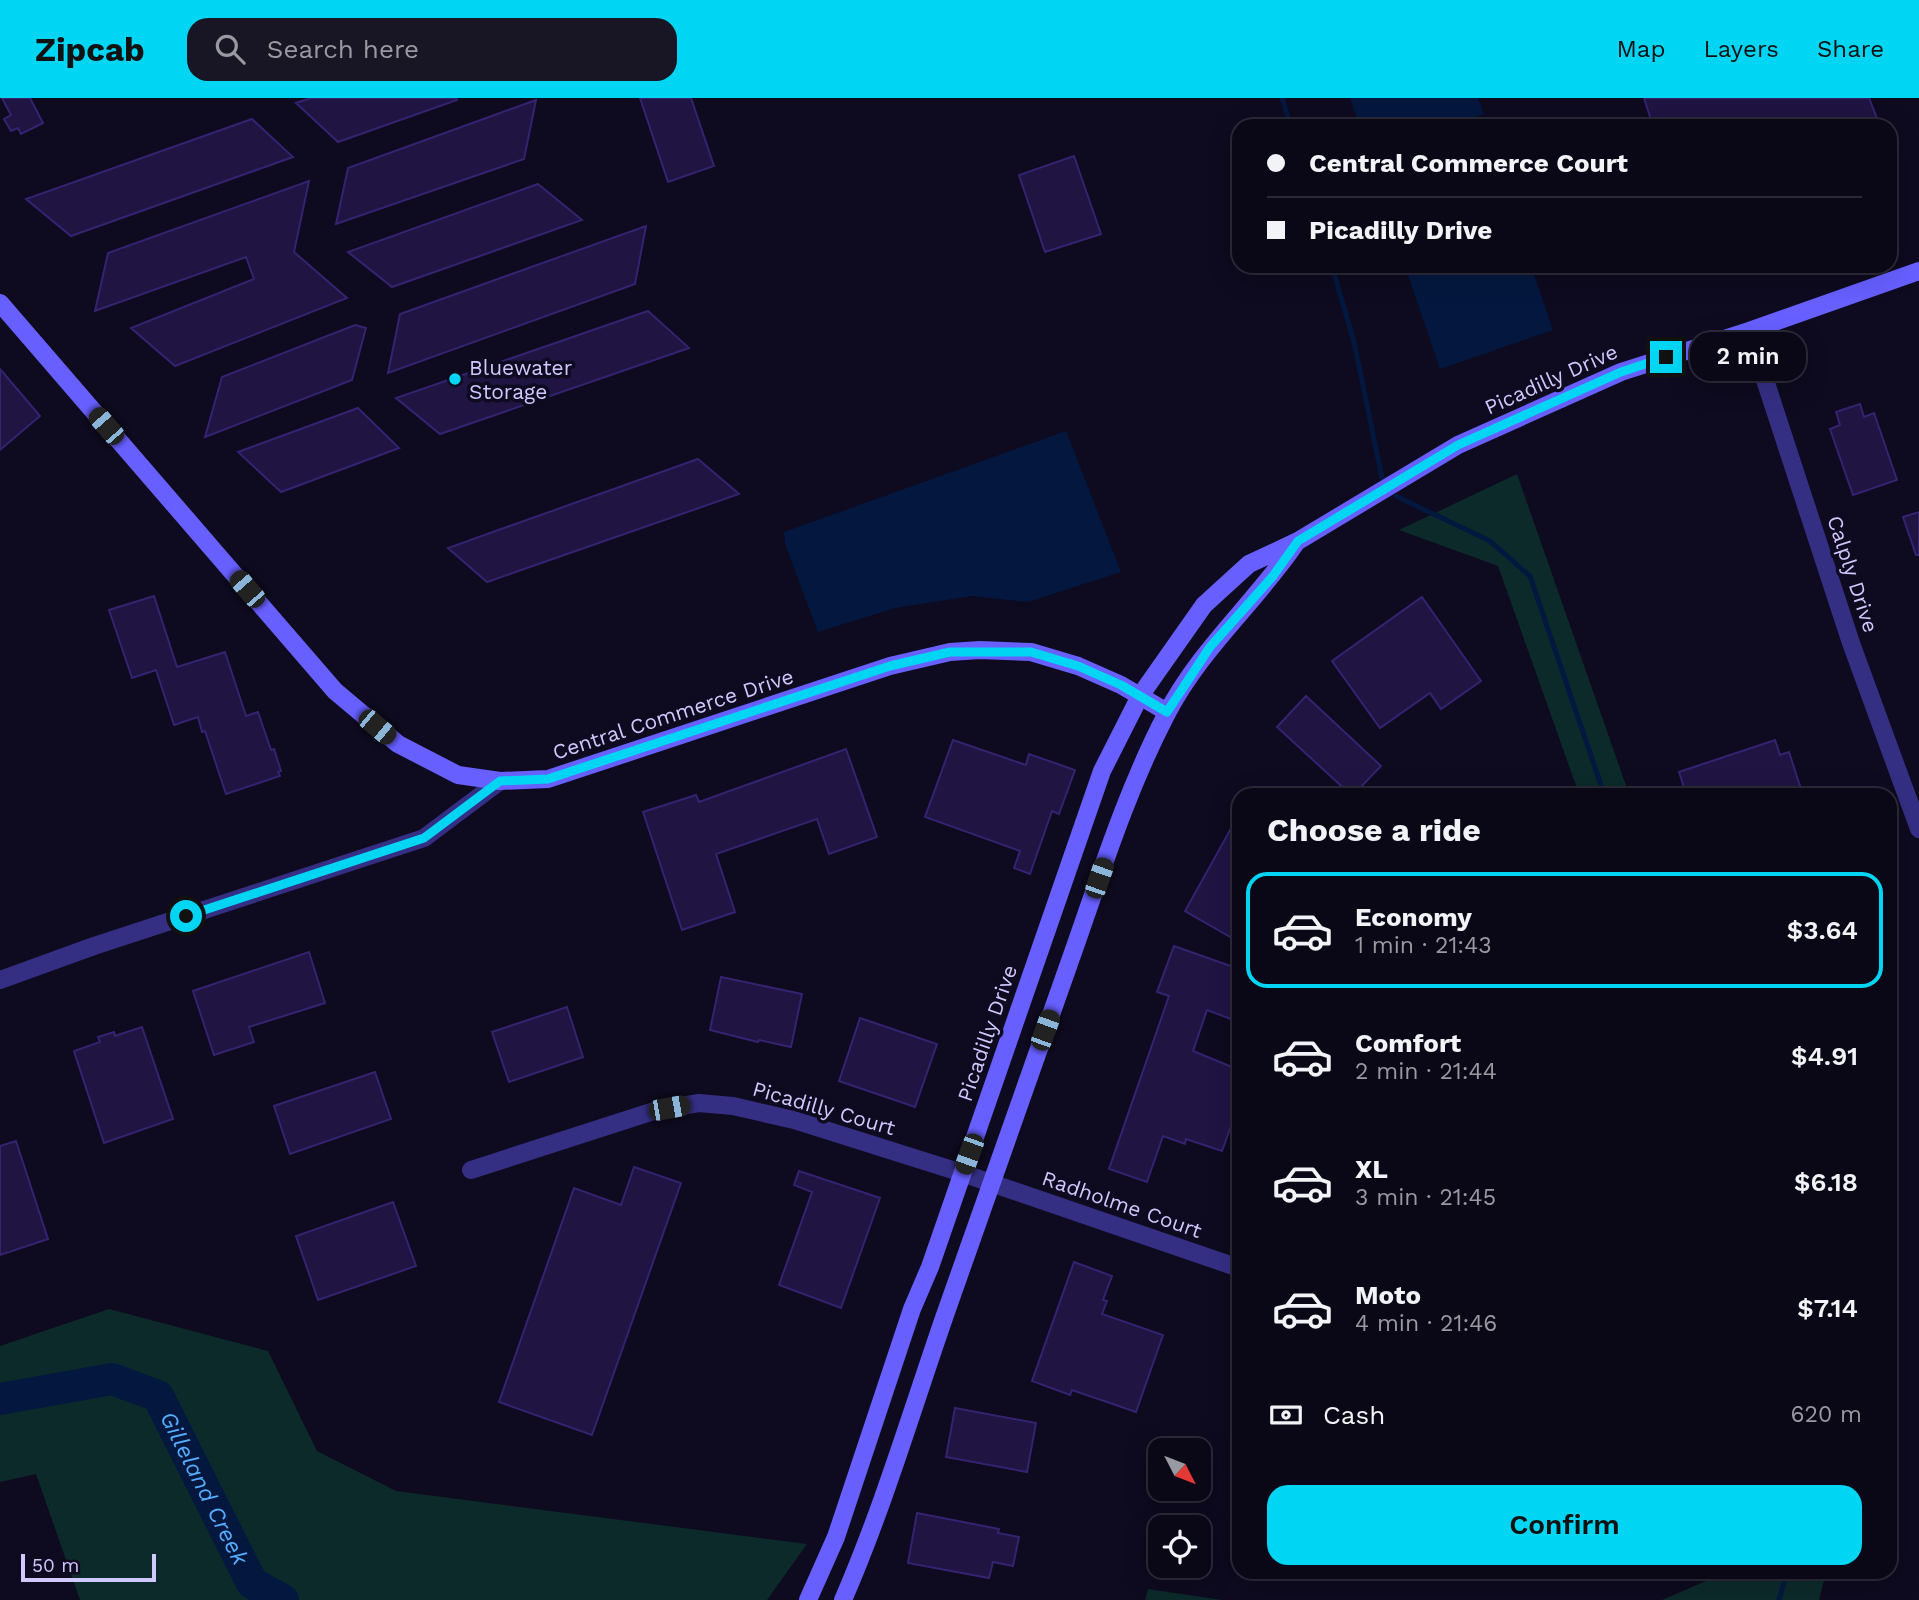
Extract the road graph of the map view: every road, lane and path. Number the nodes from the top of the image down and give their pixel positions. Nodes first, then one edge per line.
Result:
1 (1919, 271) edge
2 (0, 303) edge
3 (1749, 331) junction
4 (1298, 541) junction
5 (1140, 696) junction
6 (1167, 712) junction
7 (500, 781) junction
8 (1919, 829) edge
9 (0, 980) edge
10 (471, 1170) dead end
11 (962, 1173) junction
12 (990, 1184) junction
13 (1232, 1266) edge
14 (808, 1600) edge
15 (843, 1600) edge

1 - 3 street, Picadilly Drive
2 - 7 street, Central Commerce Drive
3 - 4 street, Picadilly Drive
3 - 8 street, Calply Drive
4 - 5 street, Picadilly Drive
4 - 6 street, Picadilly Drive
5 - 6 street, Central Commerce Drive
5 - 7 street, Central Commerce Drive
5 - 11 street, Picadilly Drive
6 - 12 street, Picadilly Drive
7 - 9 street
10 - 11 street, Picadilly Court
11 - 12 street, Picadilly Court
11 - 14 street, Picadilly Drive
12 - 13 street, Radholme Court
12 - 15 street, Picadilly Drive

